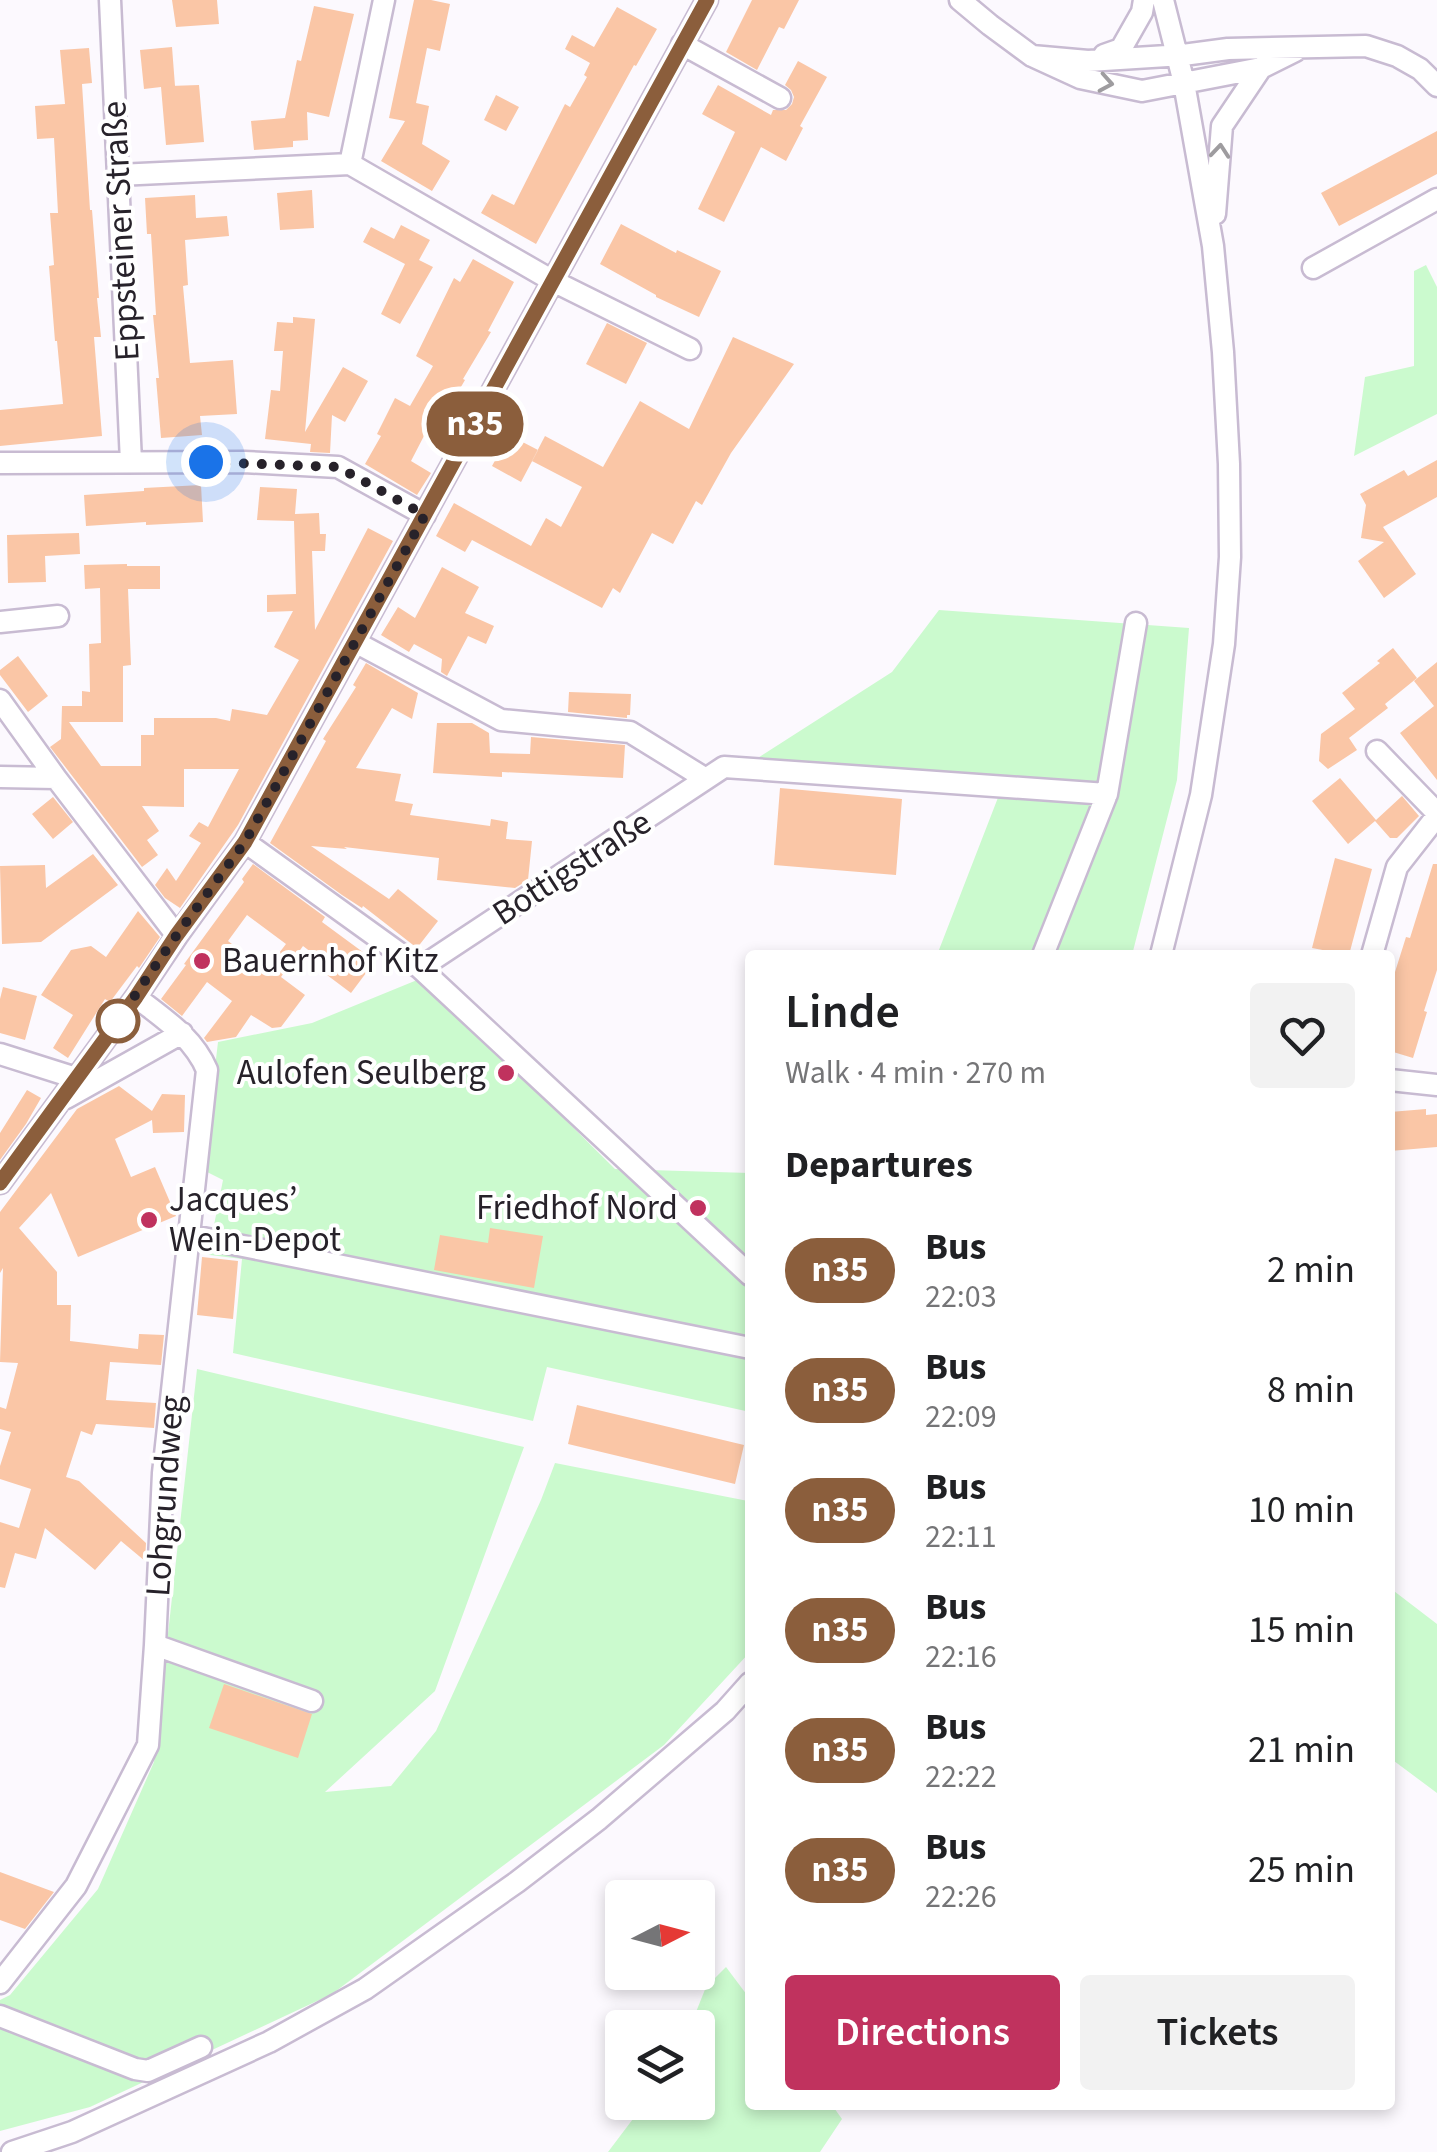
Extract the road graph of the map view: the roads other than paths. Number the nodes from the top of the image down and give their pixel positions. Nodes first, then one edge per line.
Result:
1 (110, 0) edge
2 (384, 0) edge
3 (707, 0) edge
4 (960, 0) edge
5 (1144, 0) edge
6 (1163, 0) edge
7 (682, 44) junction
8 (1302, 47) junction
9 (1180, 55) junction
10 (1032, 56) junction
11 (1088, 60) junction
12 (1261, 68) junction
13 (1184, 84) junction
14 (1437, 86) edge
15 (780, 98) dead end
16 (350, 164) junction
17 (118, 175) junction
18 (1437, 200) edge
19 (1213, 246) junction
20 (1313, 268) dead end
21 (553, 281) junction
22 (690, 349) dead end
23 (131, 462) junction
24 (0, 463) edge
25 (425, 515) junction
26 (58, 616) dead end
27 (0, 622) edge
28 (1136, 623) dead end
29 (355, 642) junction
30 (0, 700) edge
31 (1376, 750) dead end
32 (715, 773) junction
33 (0, 777) edge
34 (56, 778) junction
35 (1107, 794) junction
36 (1437, 814) edge
37 (245, 842) junction
38 (176, 936) junction
39 (1045, 950) edge
40 (1162, 950) edge
41 (1373, 950) edge
42 (420, 968) junction
43 (136, 997) junction
44 (182, 1033) junction
45 (0, 1054) edge
46 (76, 1078) junction
47 (1395, 1081) edge
48 (1437, 1085) edge
49 (58, 1102) junction
50 (0, 1182) edge
51 (188, 1235) junction
52 (745, 1269) edge
53 (745, 1347) edge
54 (155, 1645) junction
55 (745, 1688) edge
56 (312, 1701) dead end
57 (3, 1974) edge
58 (0, 2016) edge
59 (200, 2048) dead end
60 (12, 2152) edge

1 - 17 street, Eppsteiner Straße
2 - 16 street
3 - 7 street
4 - 10 street
5 - 11 street
6 - 9 street
7 - 15 street
7 - 21 street
8 - 9 street
8 - 12 street
8 - 14 street
9 - 11 street
9 - 13 street
10 - 11 street
10 -> 13 street
12 - 13 street
19 -> 12 street
13 - 19 street
16 - 17 street
16 - 21 street
17 - 23 street, Eppsteiner Straße
18 - 20 street
19 - 40 street
21 - 22 street
21 - 25 street
23 - 24 street
23 - 25 street
25 - 29 street
26 - 27 street
28 - 35 street
29 - 32 street
29 - 37 street
30 - 34 street
31 - 36 street
32 - 35 street
32 - 42 street, Bottigstraße
33 - 34 street
34 - 38 street
35 - 39 street
36 - 41 street
37 - 38 street
37 - 42 street
38 - 43 street
42 - 52 street
43 - 44 street, Lohgrundweg
43 - 46 street
44 - 49 street
44 - 51 street, Lohgrundweg
45 - 46 street
46 - 49 street
47 - 48 street
49 - 50 street
51 - 53 street
51 - 54 street, Lohgrundweg
54 - 56 street
54 - 57 street, Lohgrundweg
55 - 60 street
58 - 59 street

